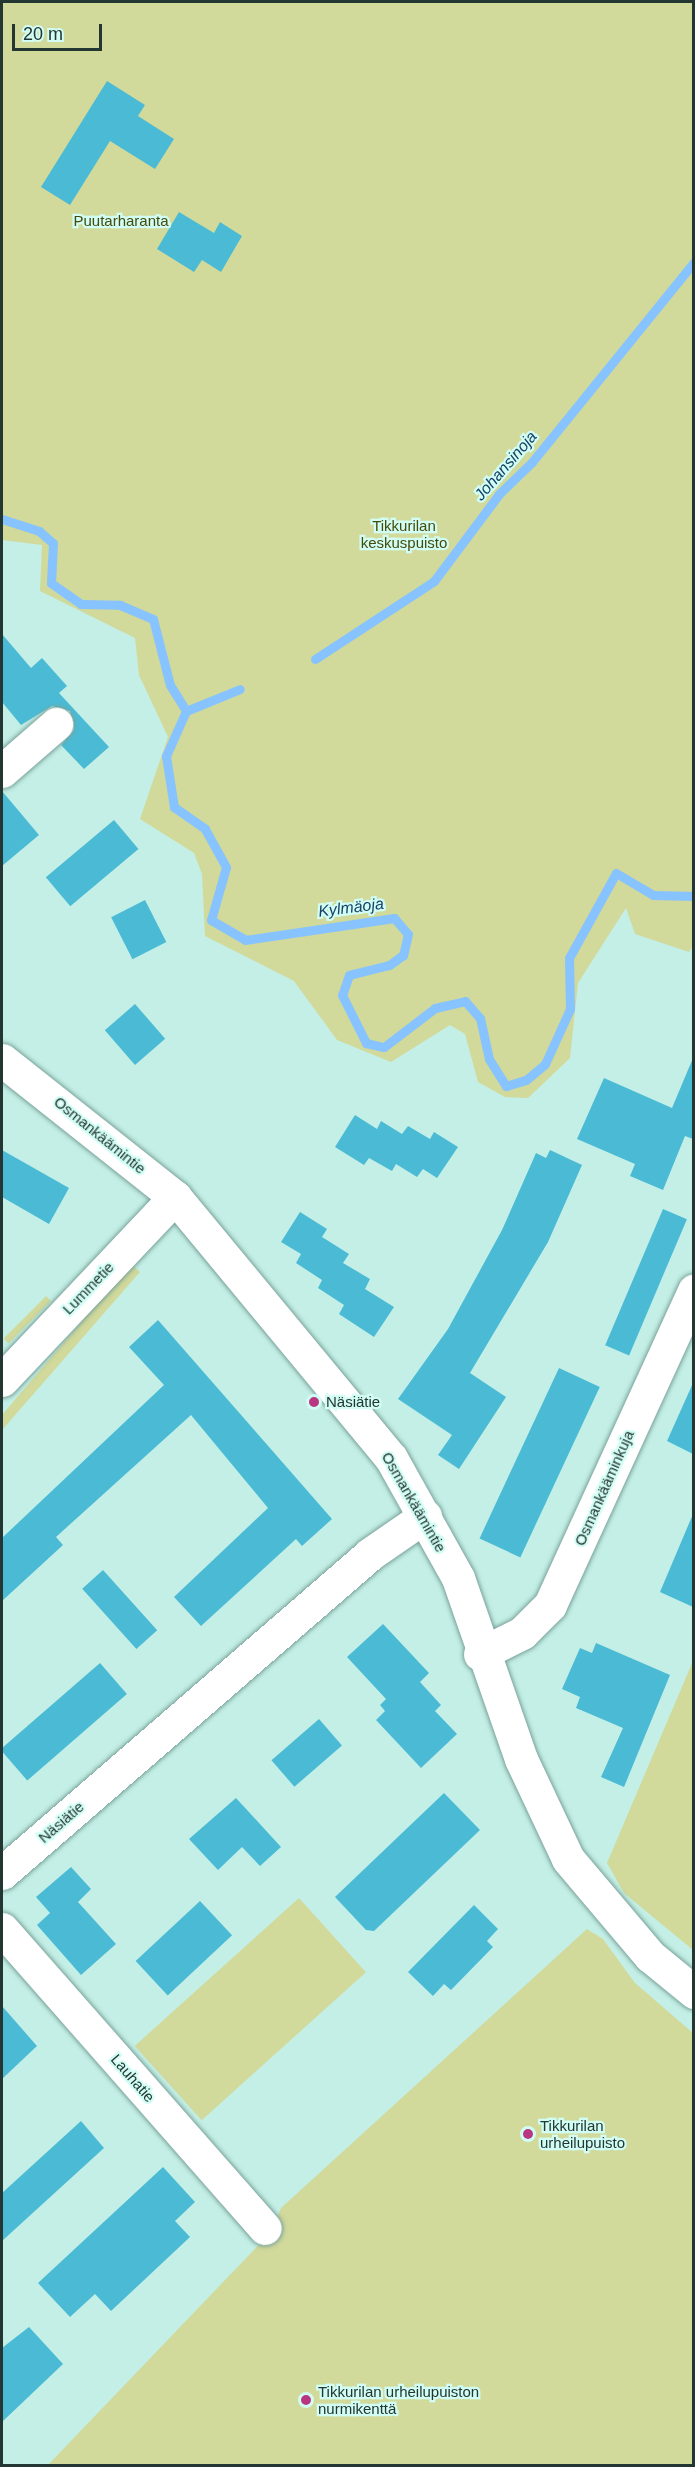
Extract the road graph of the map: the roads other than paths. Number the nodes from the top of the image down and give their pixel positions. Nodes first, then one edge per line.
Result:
1 (56, 724) dead end
2 (2, 771) edge
3 (2, 1060) edge
4 (175, 1197) junction
5 (693, 1290) edge
6 (2, 1380) edge
7 (425, 1516) junction
8 (480, 1654) junction
9 (2, 1874) edge
10 (2, 1929) edge
11 (693, 1992) edge
12 (265, 2228) dead end

1 - 2 street
3 - 4 street, Osmankäämintie
4 - 6 street, Lummetie
4 - 7 street, Osmankäämintie
5 - 8 street, Osmankääminkuja
7 - 8 street, Osmankäämintie
7 - 9 street, Näsiätie
8 - 11 street, Osmankäämintie
10 - 12 street, Lauhatie

